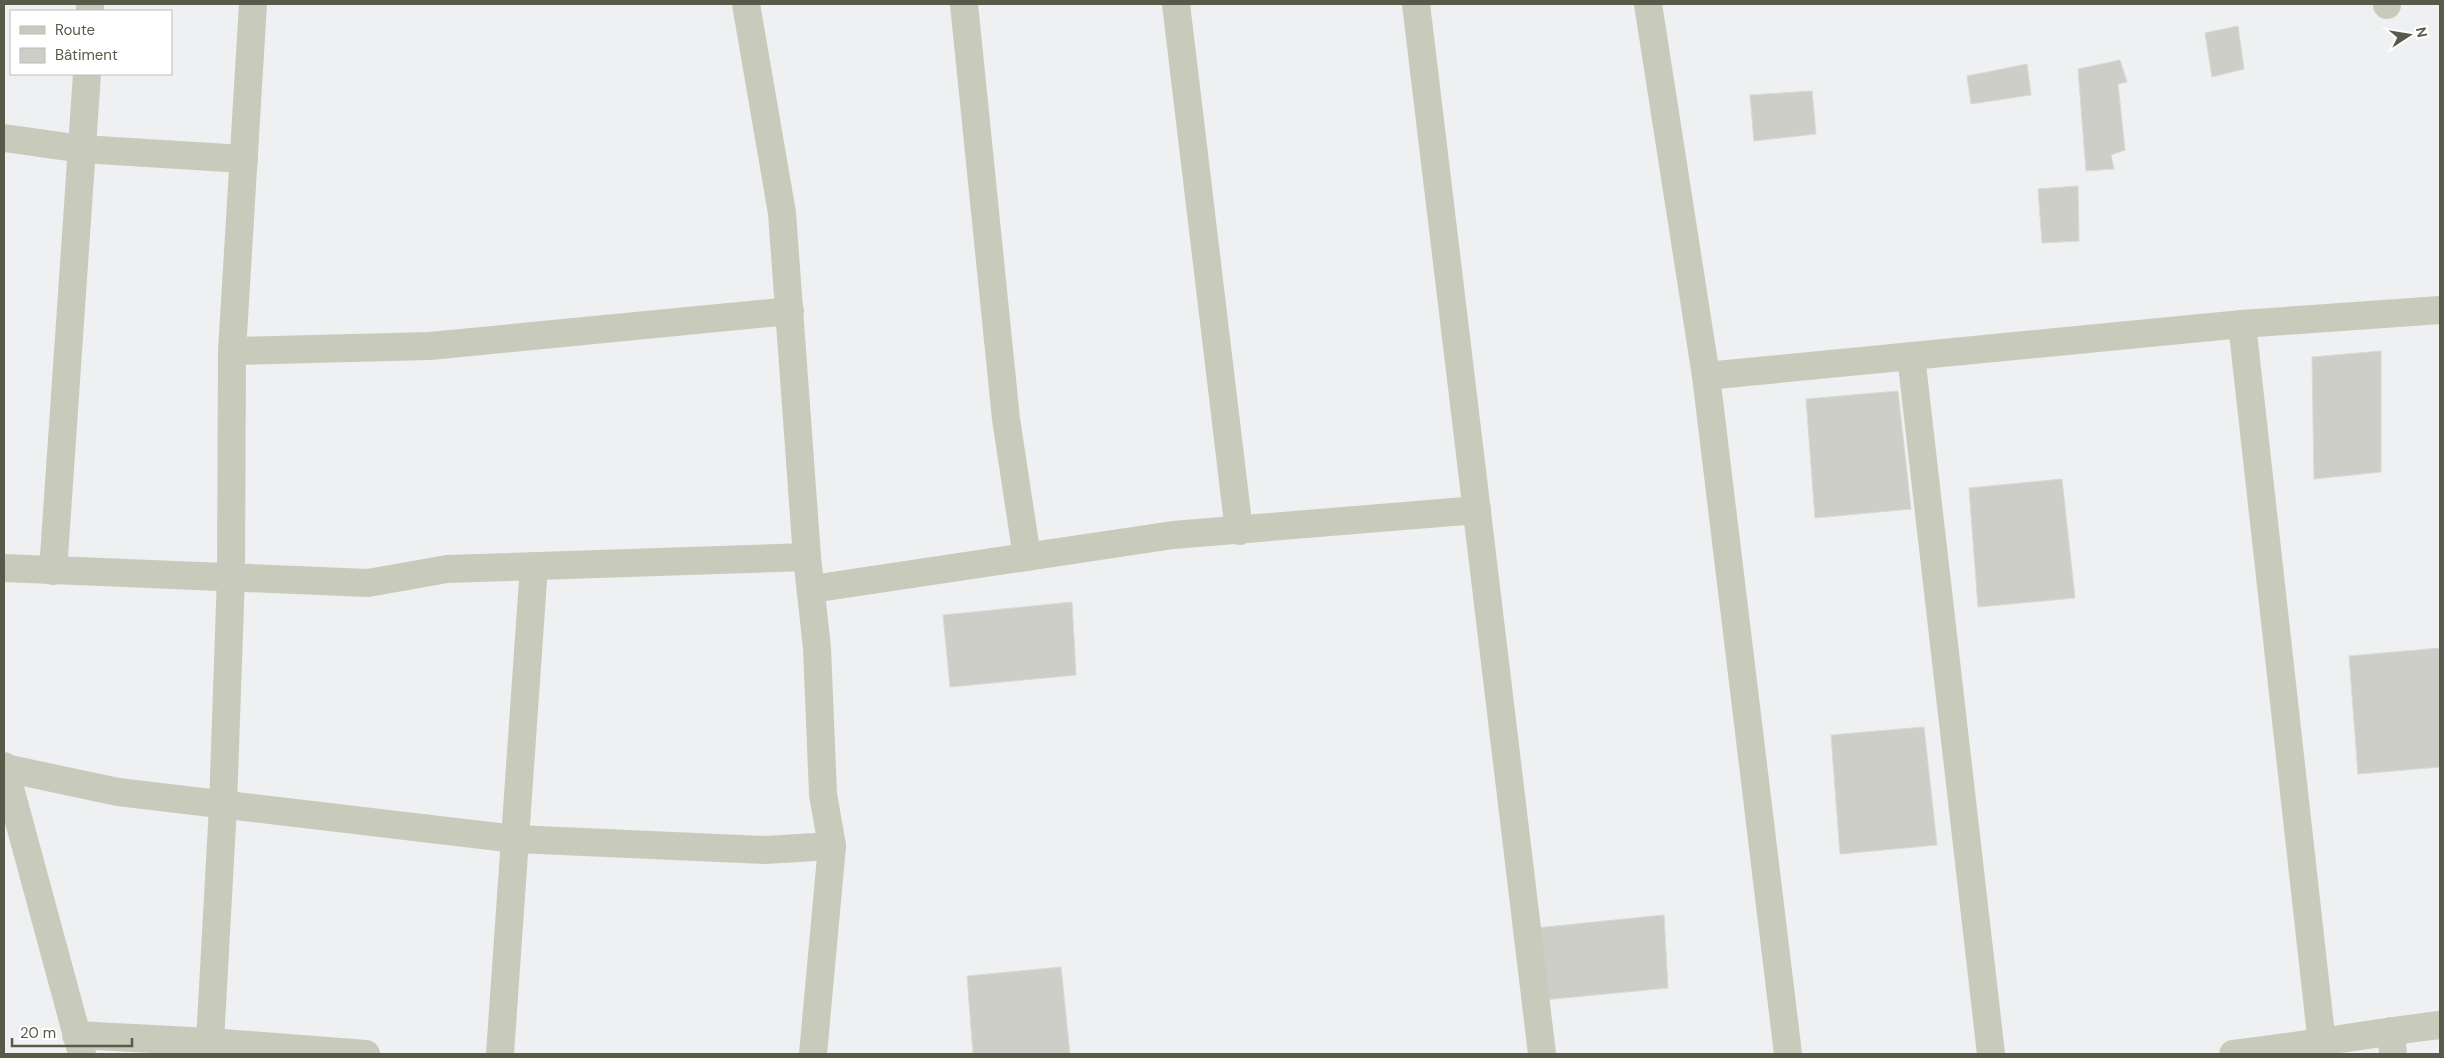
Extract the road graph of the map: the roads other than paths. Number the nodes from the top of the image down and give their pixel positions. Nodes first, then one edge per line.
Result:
1 (253, 4) edge
2 (746, 4) edge
3 (964, 4) edge
4 (1176, 4) edge
5 (1416, 4) edge
6 (1648, 4) edge
7 (87, 75) edge
8 (4, 138) edge
9 (82, 149) junction
10 (244, 159) junction
11 (2440, 310) edge
12 (790, 311) junction
13 (2242, 324) junction
14 (232, 351) junction
15 (1911, 356) junction
16 (1706, 376) junction
17 (1477, 510) junction
18 (1239, 531) junction
19 (808, 557) junction
20 (1028, 557) junction
21 (534, 566) junction
22 (4, 568) edge
23 (53, 571) junction
24 (231, 576) junction
25 (812, 589) junction
26 (4, 767) edge
27 (223, 806) junction
28 (516, 839) junction
29 (832, 846) junction
30 (2440, 1025) edge
31 (210, 1042) junction
32 (2392, 1043) edge
33 (2322, 1044) junction
34 (79, 1045) edge
35 (366, 1054) edge
36 (500, 1054) edge
37 (813, 1054) edge
38 (1542, 1054) edge
39 (1788, 1054) edge
40 (1991, 1054) edge
41 (2233, 1054) edge

1 - 10 street
2 - 12 street
3 - 20 street
4 - 18 street
5 - 17 street
6 - 16 street
7 - 9 street
8 - 9 street
9 - 10 street
9 - 23 street
10 - 14 street
11 - 13 street
12 - 14 street
12 - 19 street
13 - 15 street
13 - 33 street
14 - 24 street
15 - 16 street
15 - 40 street
16 - 39 street
17 - 18 street
17 - 38 street
18 - 20 street
19 - 21 street
19 - 25 street
20 - 25 street
21 - 24 street
21 - 28 street
22 - 23 street
23 - 24 street
24 - 27 street
25 - 29 street
26 - 27 street
26 - 34 street
27 - 28 street
27 - 31 street
28 - 29 street
28 - 36 street
29 - 37 street
30 - 32 street
31 - 34 street
31 - 35 street
32 - 33 street
33 - 41 street

